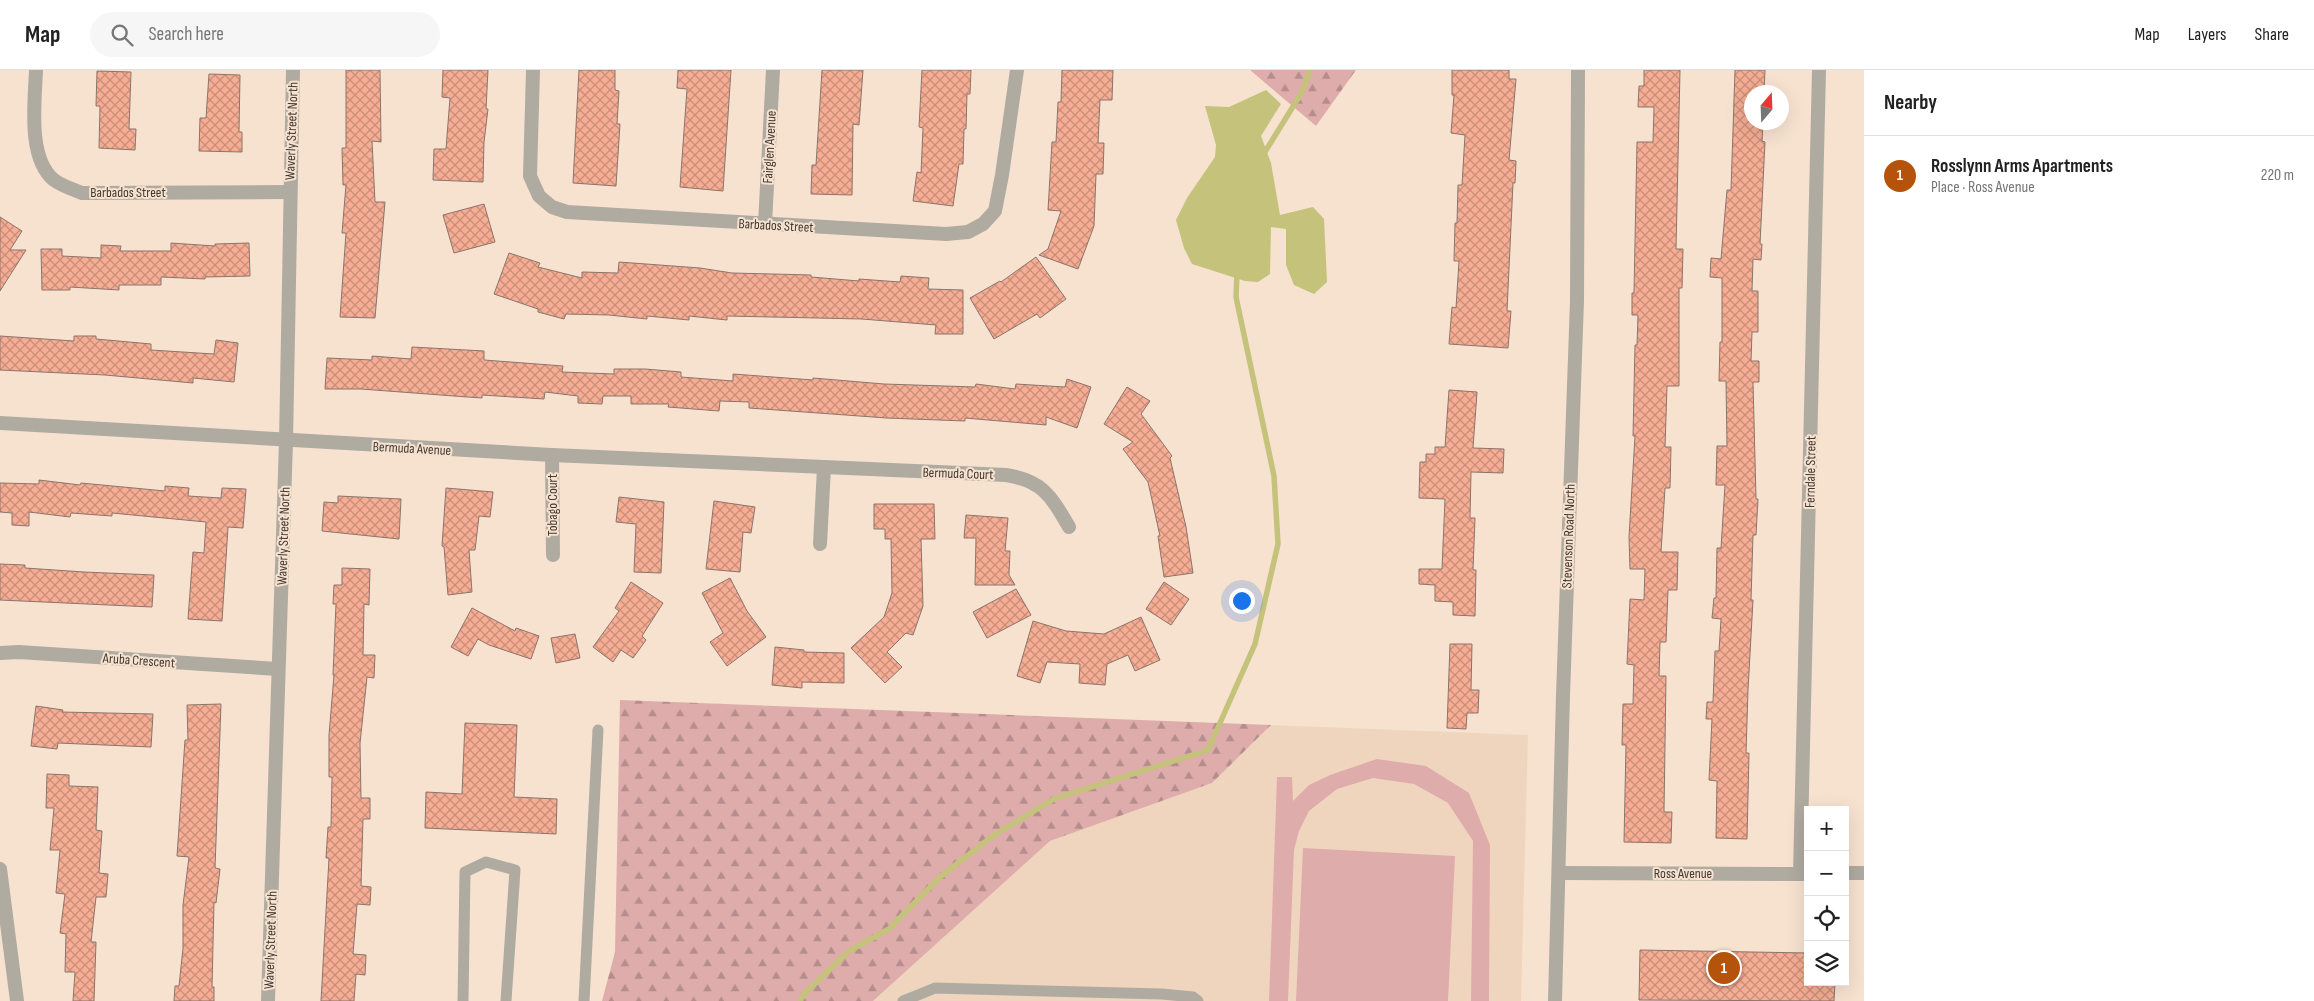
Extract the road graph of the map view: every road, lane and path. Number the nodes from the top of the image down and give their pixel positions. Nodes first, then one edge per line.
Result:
1 (36, 70) edge
2 (293, 70) edge
3 (533, 70) edge
4 (773, 70) edge
5 (1017, 70) edge
6 (1578, 70) edge
7 (1819, 70) edge
8 (289, 192) junction
9 (765, 224) junction
10 (0, 423) edge
11 (286, 441) junction
12 (552, 455) junction
13 (824, 468) junction
14 (1069, 527) dead end
15 (820, 544) dead end
16 (552, 555) dead end
17 (0, 653) edge
18 (278, 669) junction
19 (598, 730) dead end
20 (1804, 851) edge
21 (0, 869) edge
22 (1559, 873) junction
23 (1849, 873) edge
24 (1864, 873) edge
25 (1804, 874) edge
26 (17, 1001) edge
27 (268, 1001) edge
28 (463, 1001) edge
29 (506, 1001) edge
30 (584, 1001) edge
31 (903, 1001) edge
32 (1198, 1001) edge
33 (1555, 1001) edge

1 - 8 street, Barbados Street
2 - 8 street, Waverly Street North
3 - 9 street, Barbados Street
4 - 9 street, Fairglen Avenue
5 - 9 street, Barbados Street
6 - 22 street, Stevenson Road North
7 - 20 street, Ferndale Street
8 - 11 street, Waverly Street North
10 - 11 street, Bermuda Avenue
11 - 12 street, Bermuda Avenue
11 - 18 street, Waverly Street North
12 - 13 street, Bermuda Avenue
12 - 16 street, Tobago Court
13 - 14 street, Bermuda Court
13 - 15 street
17 - 18 street, Aruba Crescent
18 - 27 street, Waverly Street North
19 - 30 lane
21 - 26 street
22 - 25 street, Ross Avenue
22 - 33 street, Stevenson Road North
23 - 24 street
28 - 29 lane
31 - 32 lane

